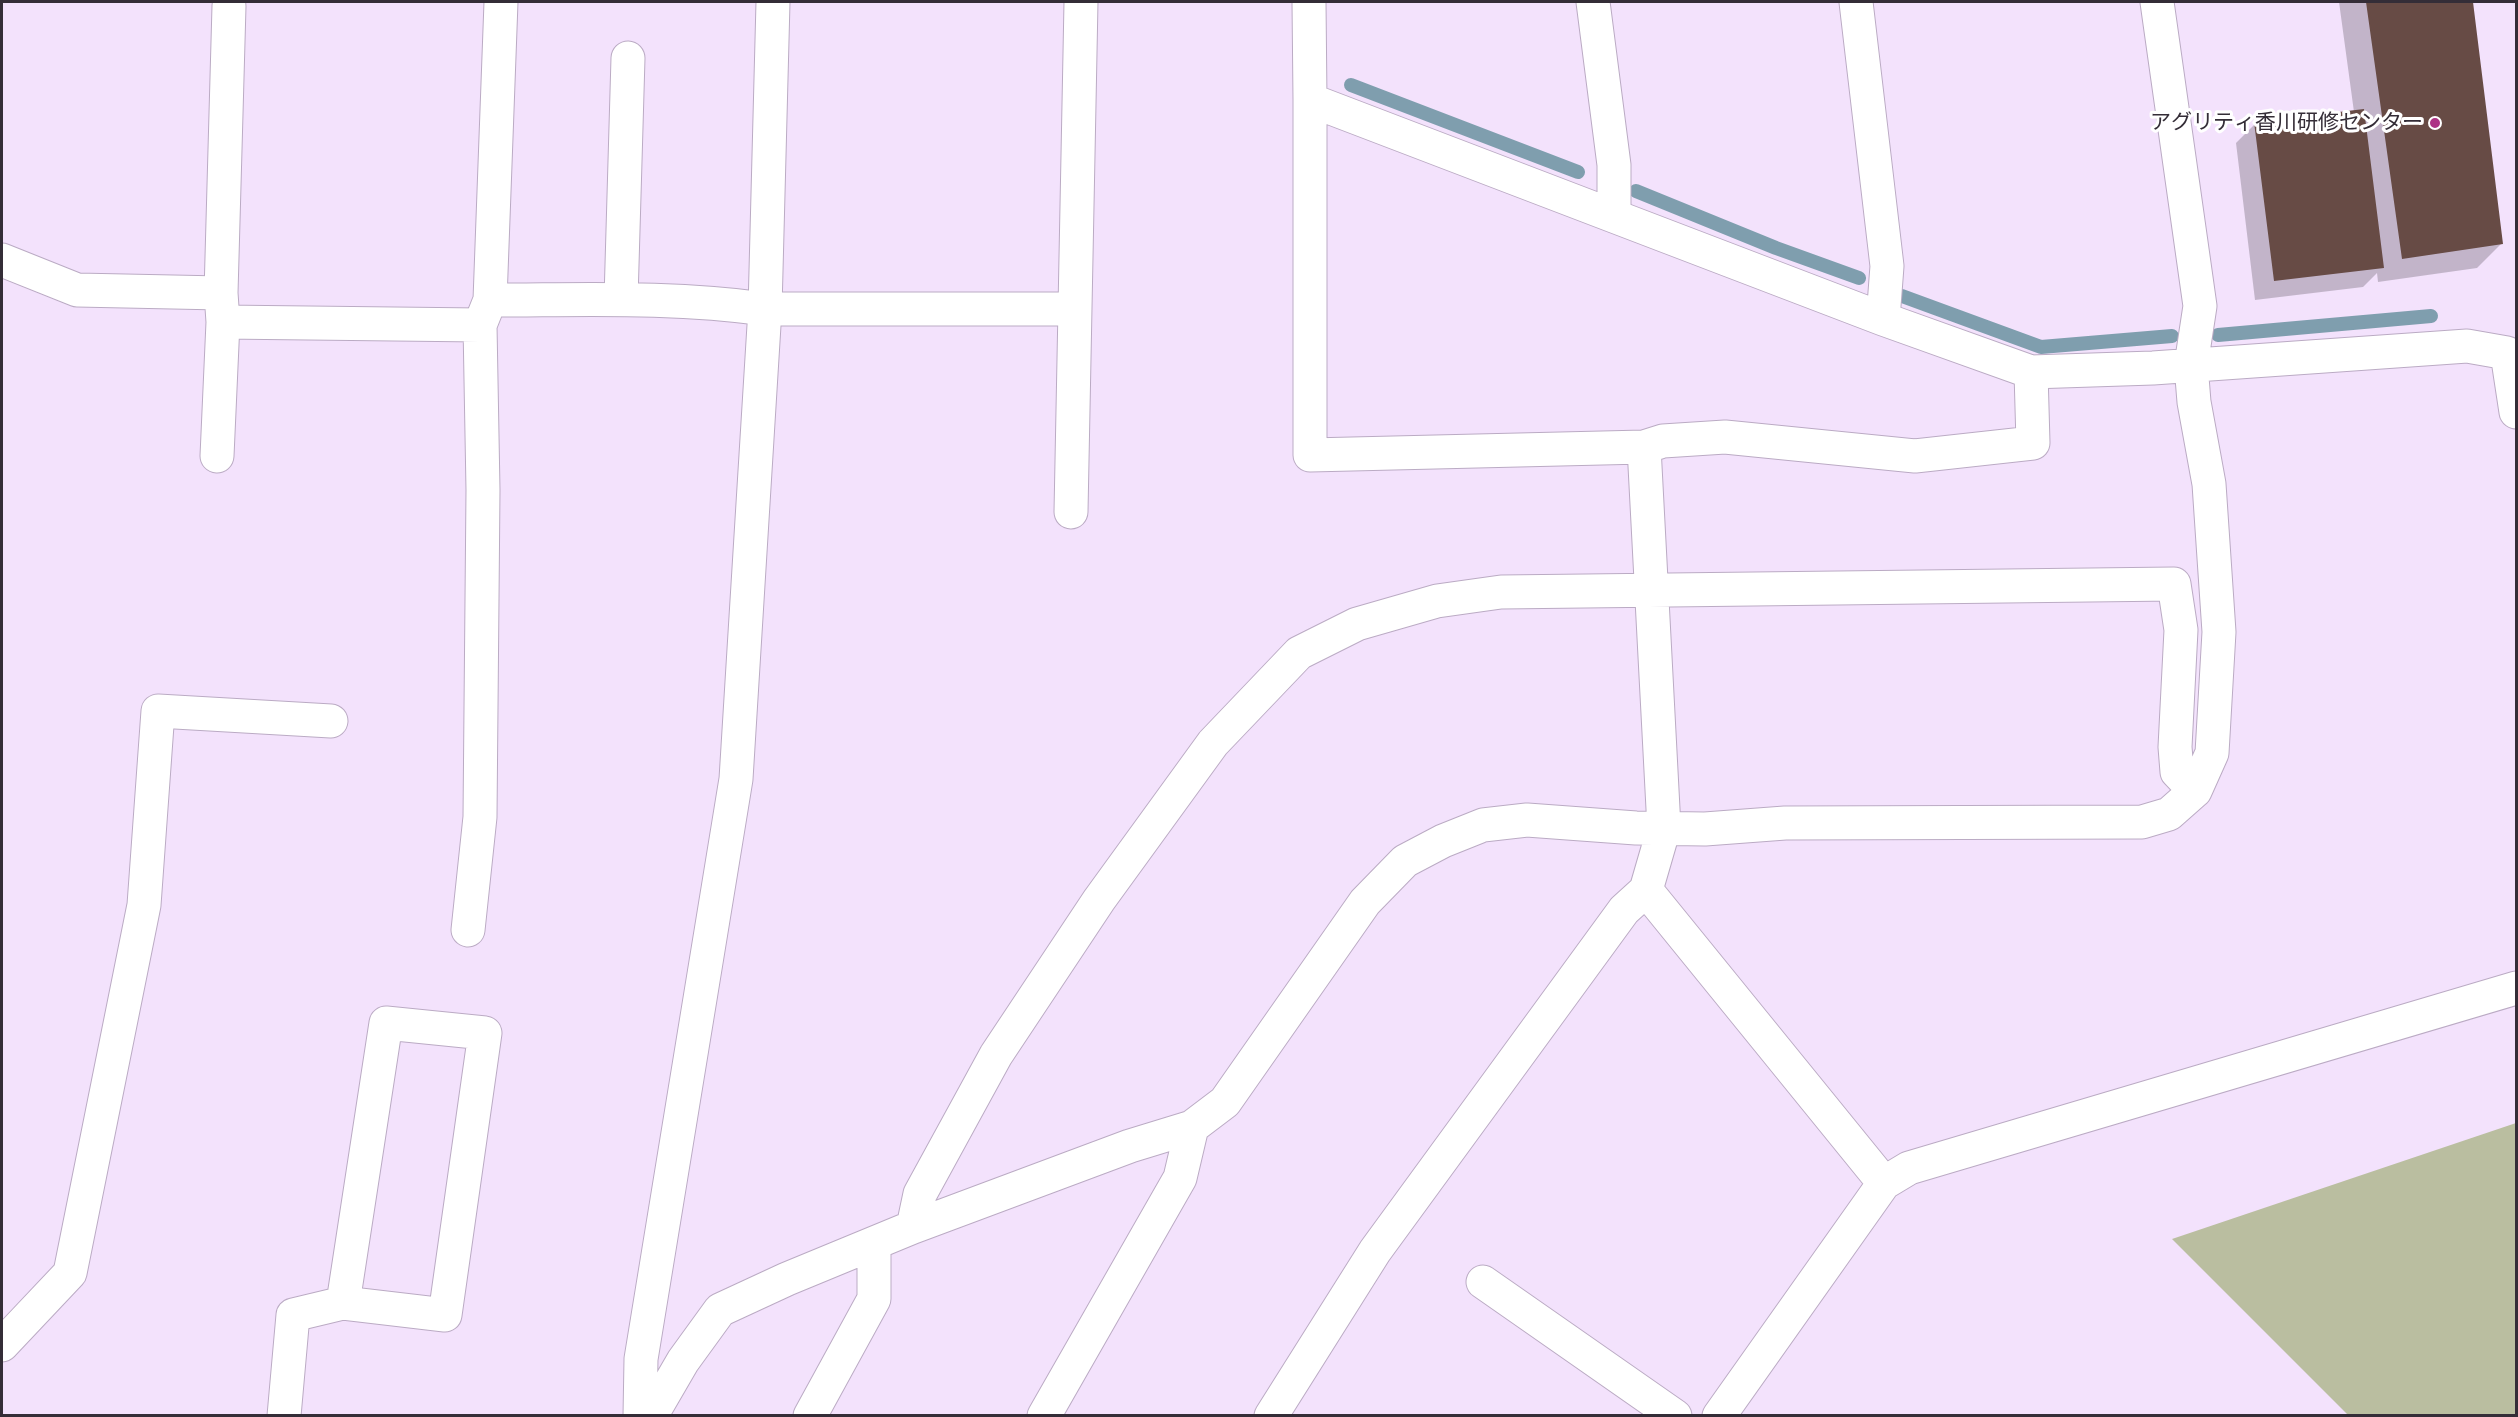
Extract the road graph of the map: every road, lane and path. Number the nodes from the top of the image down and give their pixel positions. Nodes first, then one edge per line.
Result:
1 (501, 2) edge
2 (772, 2) edge
3 (1081, 2) edge
4 (1309, 2) edge
5 (1593, 2) edge
6 (1856, 2) edge
7 (2157, 2) edge
8 (229, 6) dead end
9 (628, 58) dead end
10 (1310, 100) junction
11 (1614, 215) junction
12 (2, 260) edge
13 (621, 299) junction
14 (222, 307) junction
15 (765, 309) junction
16 (1075, 309) junction
17 (485, 312) junction
18 (1883, 319) junction
19 (2192, 365) junction
20 (2031, 372) junction
21 (2517, 412) edge
22 (1644, 447) junction
23 (217, 456) dead end
24 (1071, 512) dead end
25 (1651, 589) junction
26 (331, 721) dead end
27 (2195, 791) junction
28 (1664, 828) junction
29 (1646, 890) junction
30 (468, 930) dead end
31 (2517, 988) edge
32 (1192, 1127) junction
33 (1884, 1183) junction
34 (913, 1227) junction
35 (874, 1245) junction
36 (1483, 1282) dead end
37 (343, 1303) junction
38 (2, 1345) edge
39 (284, 1416) edge
40 (640, 1416) edge
41 (651, 1416) edge
42 (810, 1416) edge
43 (1044, 1416) edge
44 (1271, 1416) edge
45 (1675, 1416) edge
46 (1719, 1416) edge

1 - 17 street
2 - 15 street
3 - 16 street
4 - 10 street
5 - 11 street
6 - 18 street
7 - 19 street
8 - 14 street
9 - 13 street
10 - 11 street
10 - 22 street
11 - 18 street
12 - 14 street
13 - 15 street
13 - 17 street
14 - 17 street
14 - 23 street
15 - 16 street
15 - 40 street
16 - 24 street
17 - 30 street
18 - 20 street
19 - 20 street
19 - 21 street
19 - 27 street
20 - 22 street
22 - 25 street
25 - 27 street
25 - 28 street
25 - 34 street
26 - 38 street
27 - 28 street
28 - 29 street
28 - 32 street
29 - 33 street
29 - 44 street
31 - 33 street
32 - 34 street
32 - 43 street
33 - 46 street
34 - 35 street
35 - 41 street
35 - 42 street
36 - 45 street
37 - 37 street
37 - 39 street

